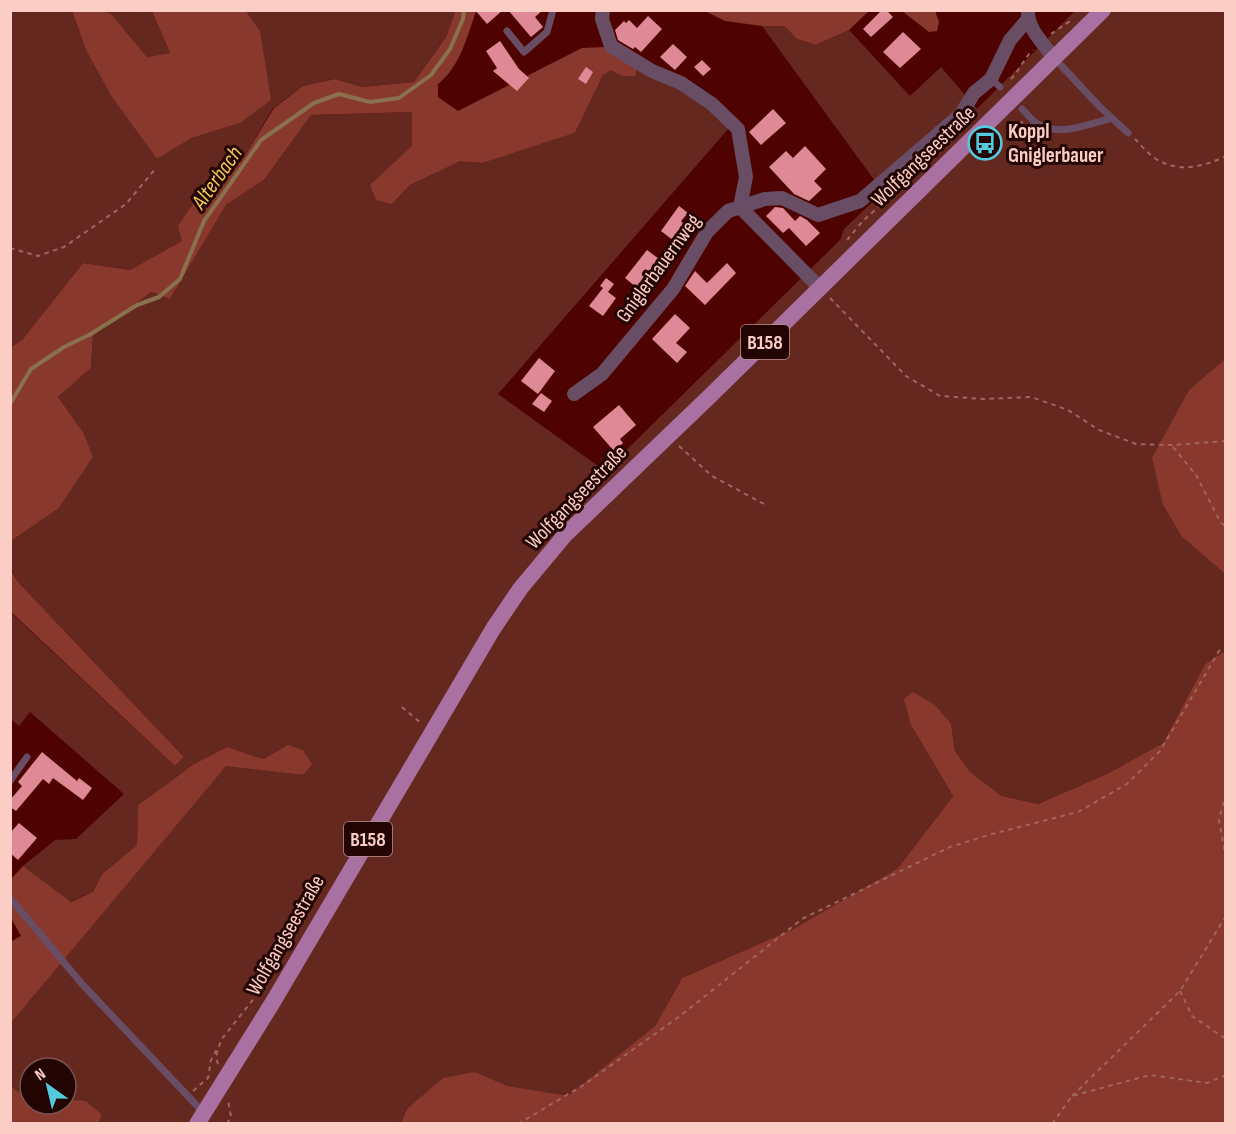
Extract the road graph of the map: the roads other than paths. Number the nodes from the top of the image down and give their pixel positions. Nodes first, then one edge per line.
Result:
1 (553, 10) edge
2 (603, 10) edge
3 (1103, 10) edge
4 (1028, 15) edge
5 (507, 31) dead end
6 (1055, 59) junction
7 (1022, 109) dead end
8 (1112, 118) junction
9 (1128, 133) road end
10 (740, 207) junction
11 (820, 288) junction
12 (574, 394) dead end
13 (27, 758) dead end
14 (10, 781) edge
15 (10, 898) edge
16 (200, 1118) edge

1 - 5 lane
2 - 10 street
3 - 6 main road, Wolfgangseestraße / B158
4 - 6 street
4 - 10 street, Gniglerbauernweg
6 - 8 lane
6 - 11 main road, Wolfgangseestraße / B158
7 - 8 lane
8 - 9 lane
10 - 11 street
10 - 12 street, Gniglerbauernweg
11 - 16 main road, Wolfgangseestraße / B158
13 - 14 lane
15 - 16 lane, Wolfgangseestraße

